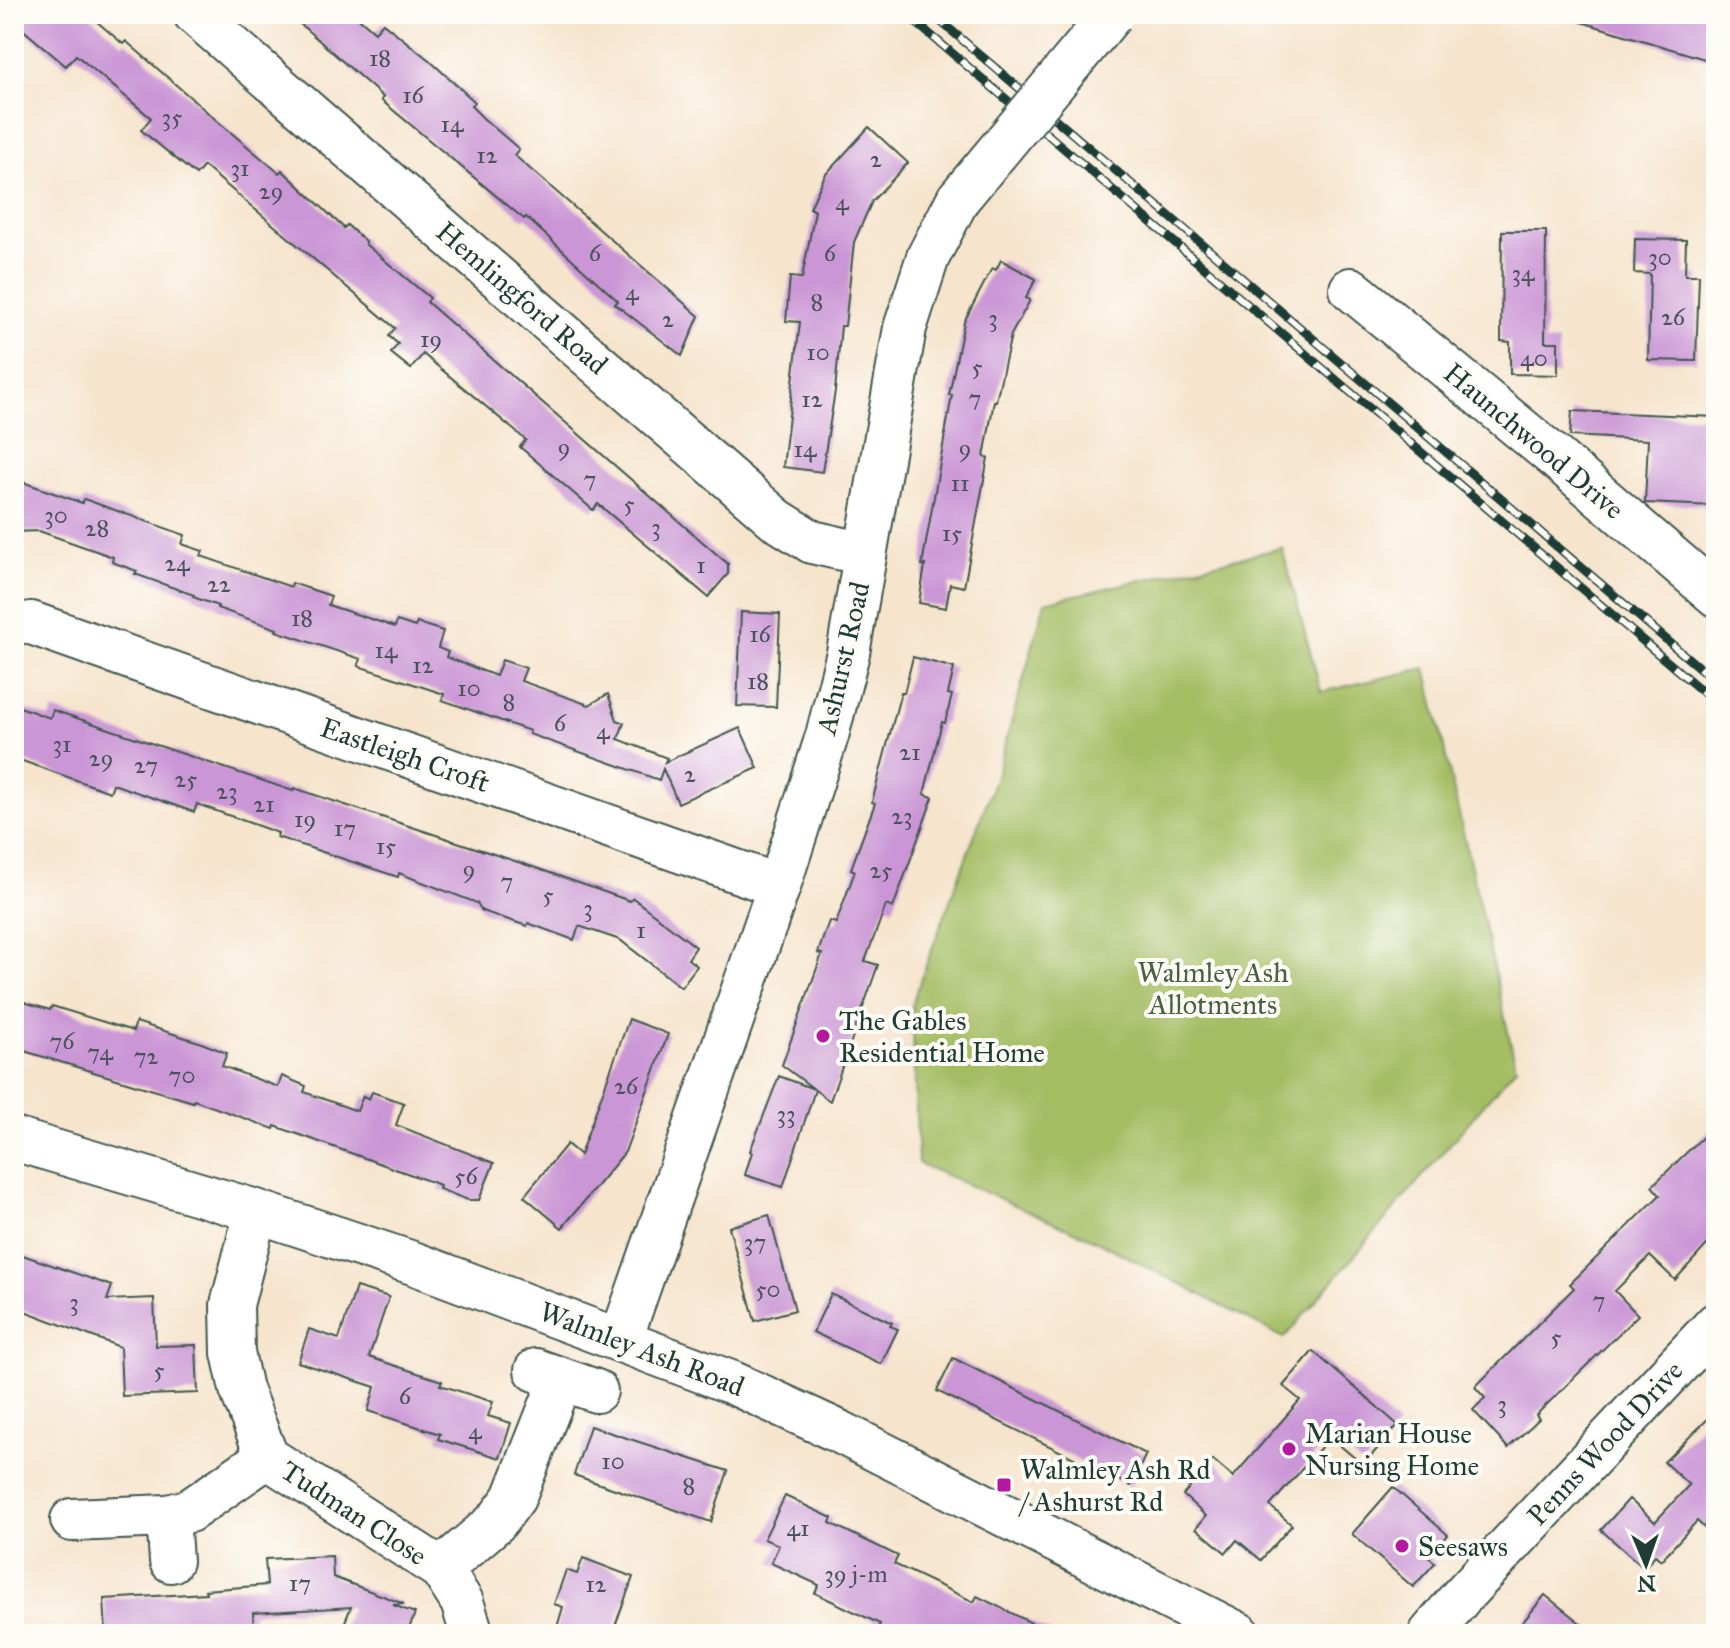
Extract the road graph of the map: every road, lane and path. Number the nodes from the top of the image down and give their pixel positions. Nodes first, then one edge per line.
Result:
1 (195, 14) edge
2 (1112, 14) edge
3 (1351, 289) dead end
4 (865, 554) junction
5 (1716, 595) edge
6 (31, 623) dead end
7 (779, 886) junction
8 (14, 1139) edge
9 (256, 1211) junction
10 (1716, 1324) edge
11 (621, 1339) junction
12 (564, 1380) dead end
13 (267, 1457) junction
14 (168, 1516) junction
15 (72, 1520) dead end
16 (171, 1561) dead end
17 (441, 1569) junction
18 (472, 1634) edge
19 (1239, 1634) edge
20 (1430, 1634) edge

1 - 4 street, Hemlingford Road
2 - 4 street, Ashurst Road, bridge
3 - 5 street, Haunchwood Drive
4 - 7 street, Ashurst Road
6 - 7 street, Eastleigh Croft
7 - 11 street, Ashurst Road
8 - 9 street, Walmley Ash Road
9 - 11 street, Walmley Ash Road
9 - 13 street, Tudman Close
10 - 20 street, Penns Wood Drive
11 - 19 street, Walmley Ash Road
12 - 17 street, Tudman Close
13 - 14 street, Tudman Close
13 - 17 street, Tudman Close
14 - 15 street, Tudman Close
14 - 16 street
17 - 18 street, Tudman Close

